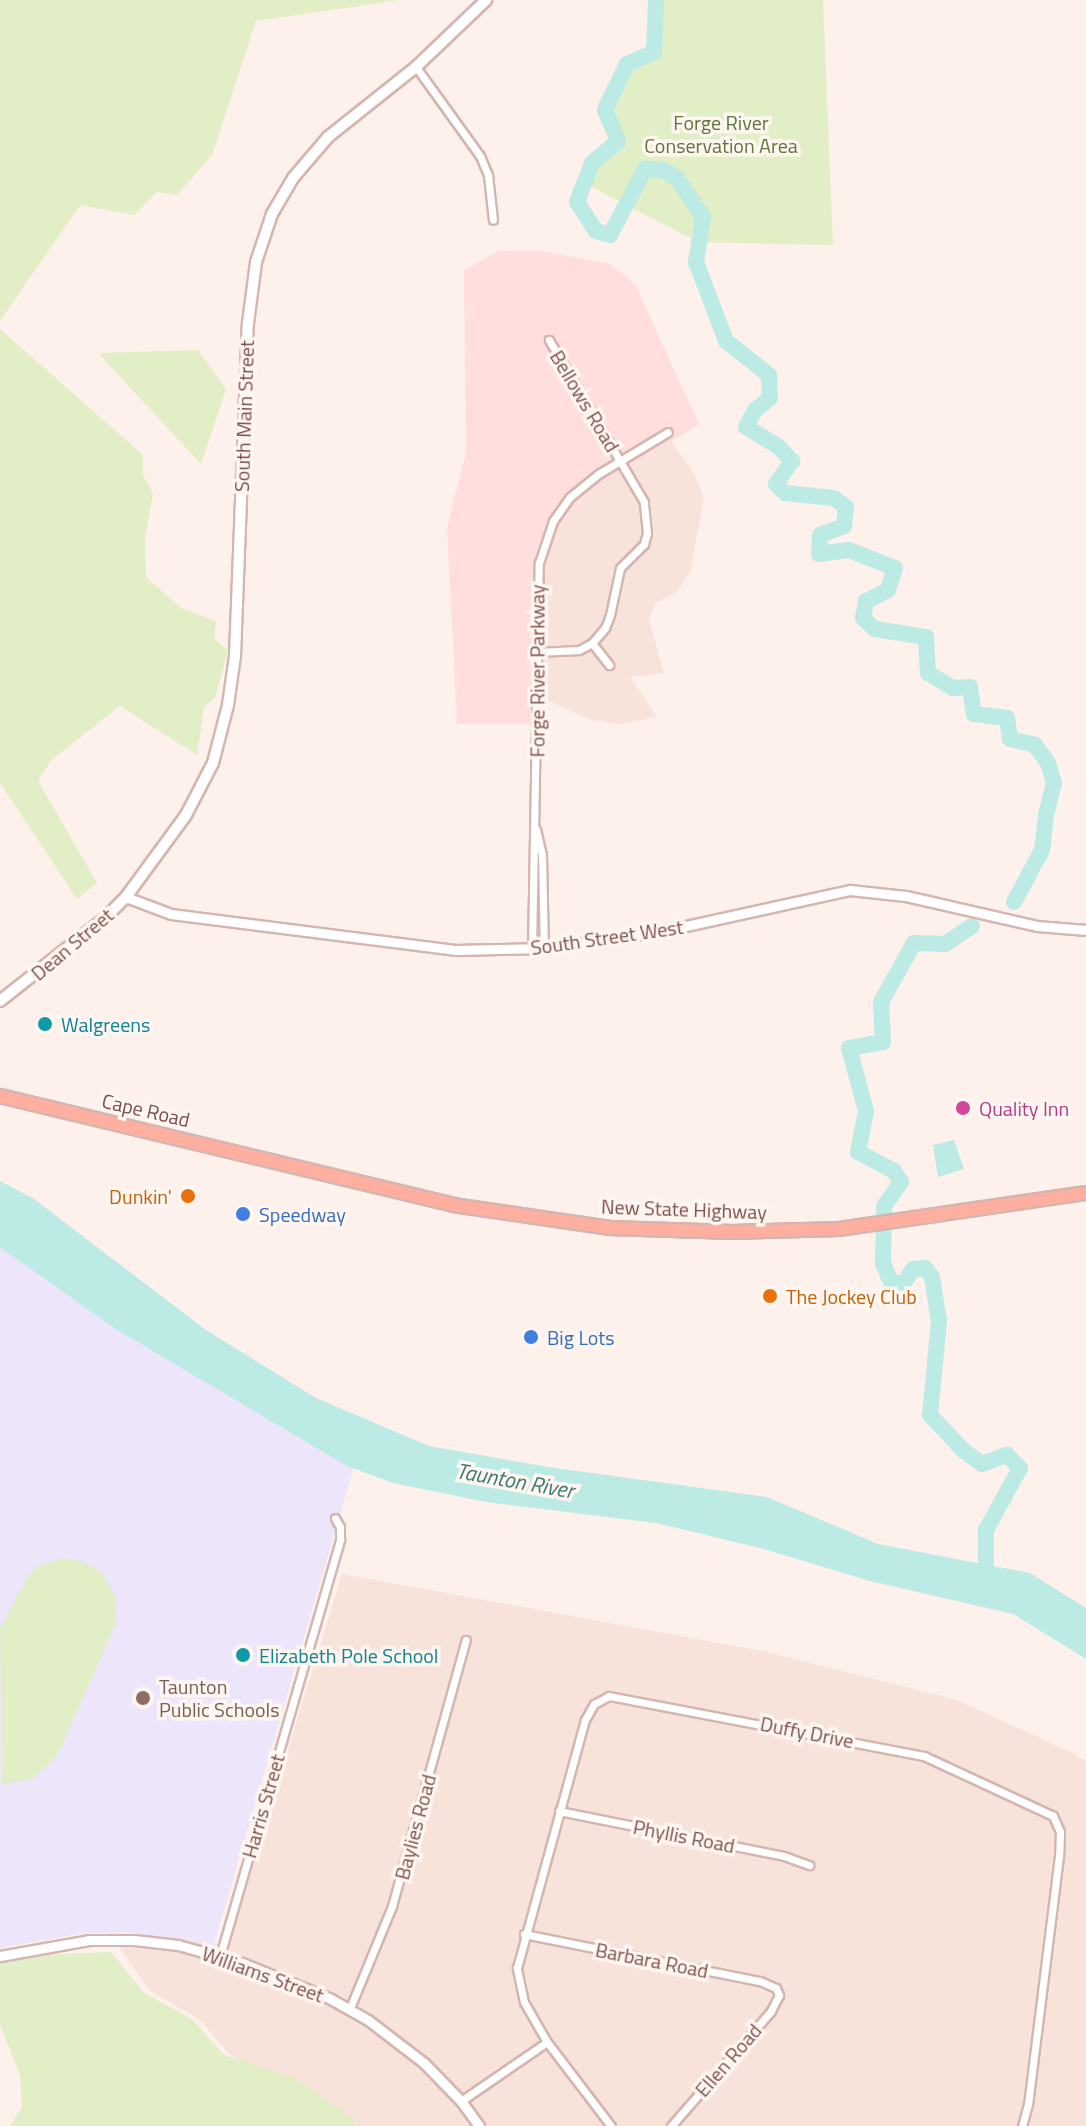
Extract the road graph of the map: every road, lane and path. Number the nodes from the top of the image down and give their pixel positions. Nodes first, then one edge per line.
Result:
1 (486, 0) edge
2 (416, 67) junction
3 (493, 220) dead end
4 (549, 340) dead end
5 (668, 432) dead end
6 (621, 461) junction
7 (592, 643) junction
8 (536, 652) junction
9 (609, 665) dead end
10 (536, 827) junction
11 (126, 897) junction
12 (1086, 930) edge
13 (544, 948) junction
14 (532, 949) junction
15 (0, 999) edge
16 (0, 1096) edge
17 (284, 1164) joint
18 (1086, 1193) edge
19 (335, 1518) dead end
20 (466, 1640) dead end
21 (559, 1811) junction
22 (809, 1865) dead end
23 (524, 1934) junction
24 (0, 1956) edge
25 (220, 1956) junction
26 (778, 1991) joint
27 (350, 2008) junction
28 (547, 2042) junction
29 (461, 2101) junction
30 (479, 2126) edge
31 (611, 2126) edge
32 (671, 2126) edge
33 (1022, 2126) edge

1 - 2 main road, South Main Street
2 - 3 street
2 - 11 main road, South Main Street
4 - 6 street, Bellows Road
5 - 6 street, Forge River Parkway
6 - 7 street, Bellows Road
6 - 8 street, Forge River Parkway
7 - 8 street
7 - 9 street
8 - 10 street, Forge River Parkway
10 - 13 street, Forge River Parkway
10 - 14 street, Forge River Parkway
11 - 14 street, South Street West
11 - 15 main road, Dean Street
12 - 13 street, South Street West
13 - 14 street, South Street West
16 - 17 highway, Cape Road
17 - 18 highway, New State Highway
19 - 25 street, Harris Street
20 - 27 street, Baylies Road
21 - 22 street, Phyllis Road
21 - 23 street, Duffy Drive
21 - 33 street, Duffy Drive
23 - 26 street, Barbara Road
23 - 28 street, Duffy Drive
24 - 25 street, Williams Street
25 - 27 street, Williams Street
26 - 32 street, Ellen Road
27 - 29 street, Williams Street
28 - 29 street
28 - 31 street, Duffy Drive
29 - 30 street, Williams Street

